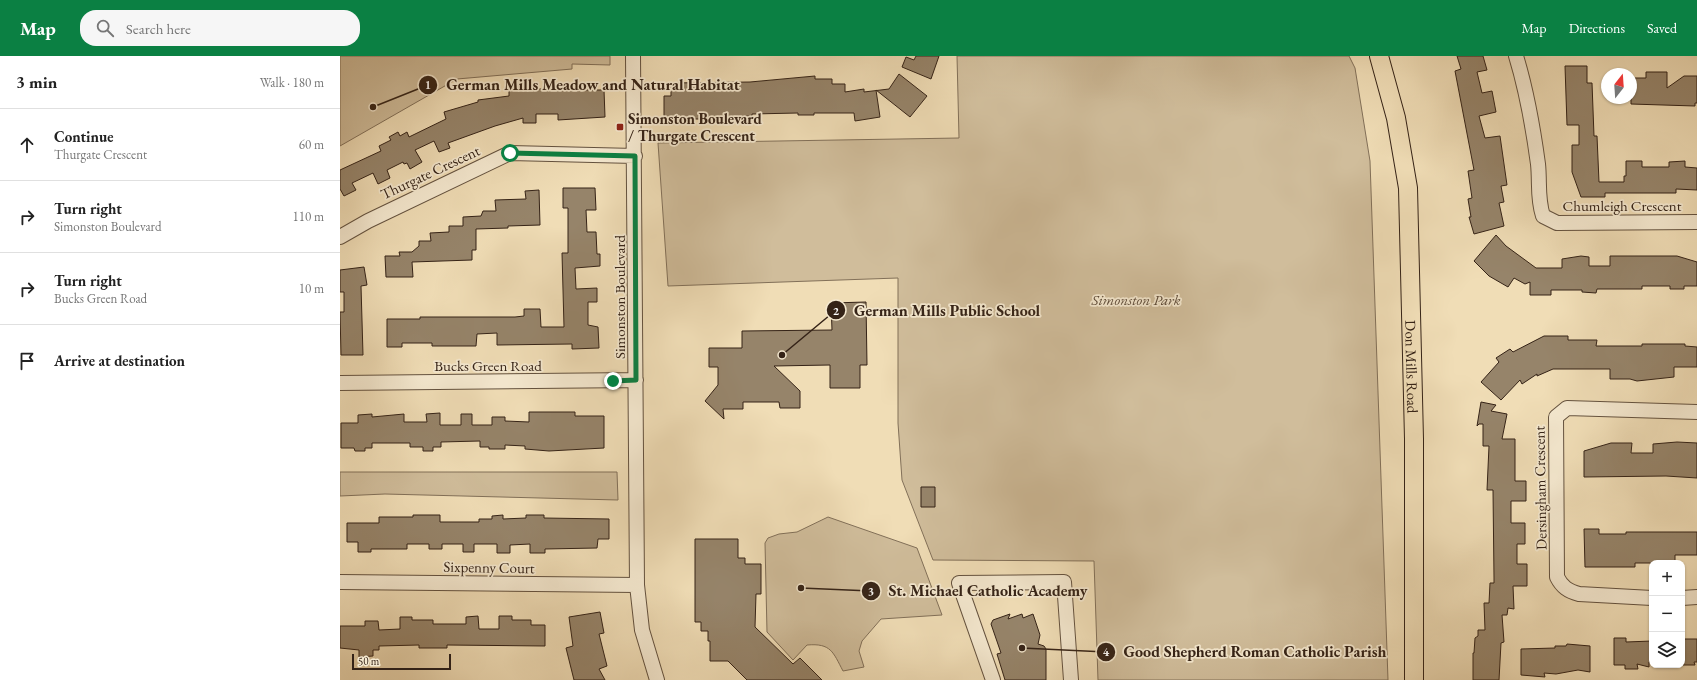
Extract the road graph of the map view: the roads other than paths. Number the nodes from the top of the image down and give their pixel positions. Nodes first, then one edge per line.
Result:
1 (633, 56) edge
2 (1379, 56) edge
3 (1516, 56) edge
4 (635, 156) junction
5 (1697, 222) edge
6 (340, 237) edge
7 (636, 380) junction
8 (340, 383) edge
9 (1697, 412) edge
10 (340, 582) edge
11 (637, 585) junction
12 (1649, 598) edge
13 (1685, 598) edge
14 (1697, 598) edge
15 (657, 680) edge
16 (993, 680) edge
17 (1071, 680) edge
18 (1414, 680) edge

1 - 4 street, Simonston Boulevard
2 - 18 main road, Don Mills Road
3 - 5 street, Chumleigh Crescent
4 - 6 street, Thurgate Crescent
4 - 7 street, Simonston Boulevard
7 - 8 street, Bucks Green Road
7 - 11 street, Simonston Boulevard
9 - 12 street, Dersingham Crescent
10 - 11 street, Sixpenny Court
11 - 15 street, Simonston Boulevard
13 - 14 street
16 - 17 street

